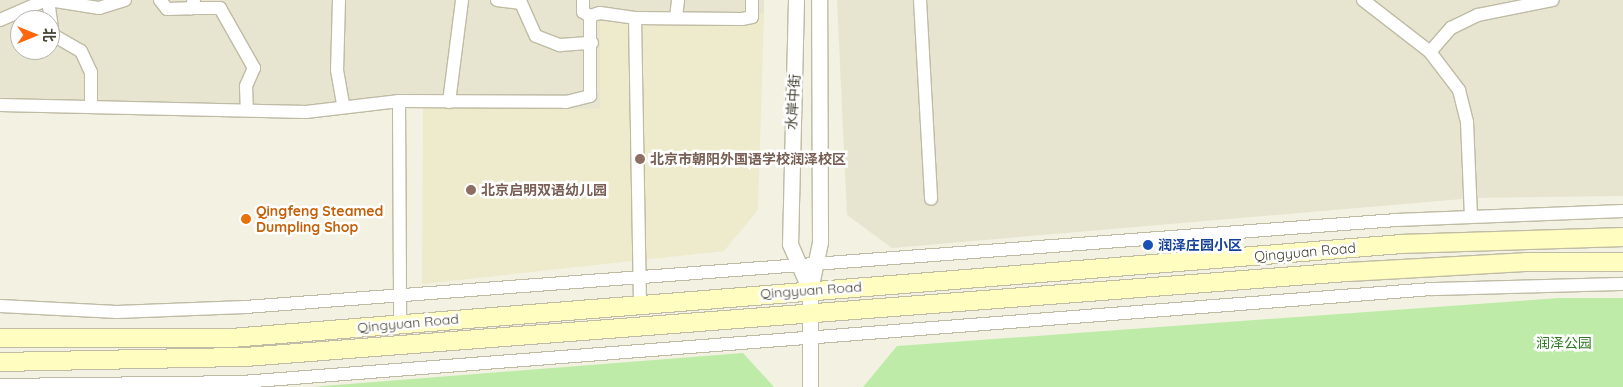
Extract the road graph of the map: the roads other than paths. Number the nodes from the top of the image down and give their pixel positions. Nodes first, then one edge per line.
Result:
1 (48, 0) edge
2 (125, 0) edge
3 (160, 0) edge
4 (339, 0) edge
5 (462, 0) edge
6 (497, 0) edge
7 (583, 0) edge
8 (678, 0) edge
9 (752, 0) edge
10 (796, 0) edge
11 (819, 0) edge
12 (920, 0) edge
13 (1363, 0) edge
14 (1552, 0) edge
15 (192, 4) edge
16 (590, 16) junction
17 (676, 17) junction
18 (636, 18) junction
19 (0, 20) edge
20 (592, 43) junction
21 (1430, 52) junction
22 (399, 101) junction
23 (450, 102) junction
24 (0, 105) edge
25 (343, 105) junction
26 (91, 106) junction
27 (247, 109) junction
28 (931, 199) dead end
29 (1623, 211) edge
30 (1471, 216) junction
31 (1623, 237) edge
32 (1623, 262) edge
33 (815, 264) junction
34 (799, 265) junction
35 (640, 277) junction
36 (1623, 284) edge
37 (810, 290) junction
38 (400, 296) junction
39 (640, 303) junction
40 (0, 306) edge
41 (810, 316) junction
42 (400, 324) junction
43 (0, 338) edge
44 (810, 338) junction
45 (0, 362) edge
46 (0, 384) edge
47 (810, 387) edge

1 - 2 street
1 - 19 street
1 - 26 street
3 - 15 street
4 - 25 street
5 - 23 street
6 - 20 street
7 - 16 street
8 - 17 street
9 - 17 street
10 - 34 street, 水岸中街
11 - 33 street, 水岸中街
12 - 28 street
13 - 21 street
14 - 21 street
15 - 27 street
16 - 18 street
16 - 20 street
17 - 18 street
18 - 35 street
20 - 23 street
21 - 30 street
22 - 23 street
22 - 25 street
22 - 38 street
24 - 26 street
25 - 27 street
26 - 27 street
29 - 30 street
30 - 33 street
31 - 37 main road, Qingyuan Road
32 - 41 main road, Qingyuan Road
33 - 34 street
33 - 37 street, 水岸中街
34 - 35 street
34 - 37 street, 水岸中街
35 - 38 street
35 - 39 street
36 - 44 street
37 - 39 main road, Qingyuan Road
37 - 41 street, 水岸中街
38 - 40 street
38 - 42 street
39 - 42 main road, Qingyuan Road
41 - 44 street, 水岸中街
41 - 45 main road, Qingyuan Road
42 - 43 main road, Qingyuan Road
44 - 46 street
44 - 47 street, 水岸中街

